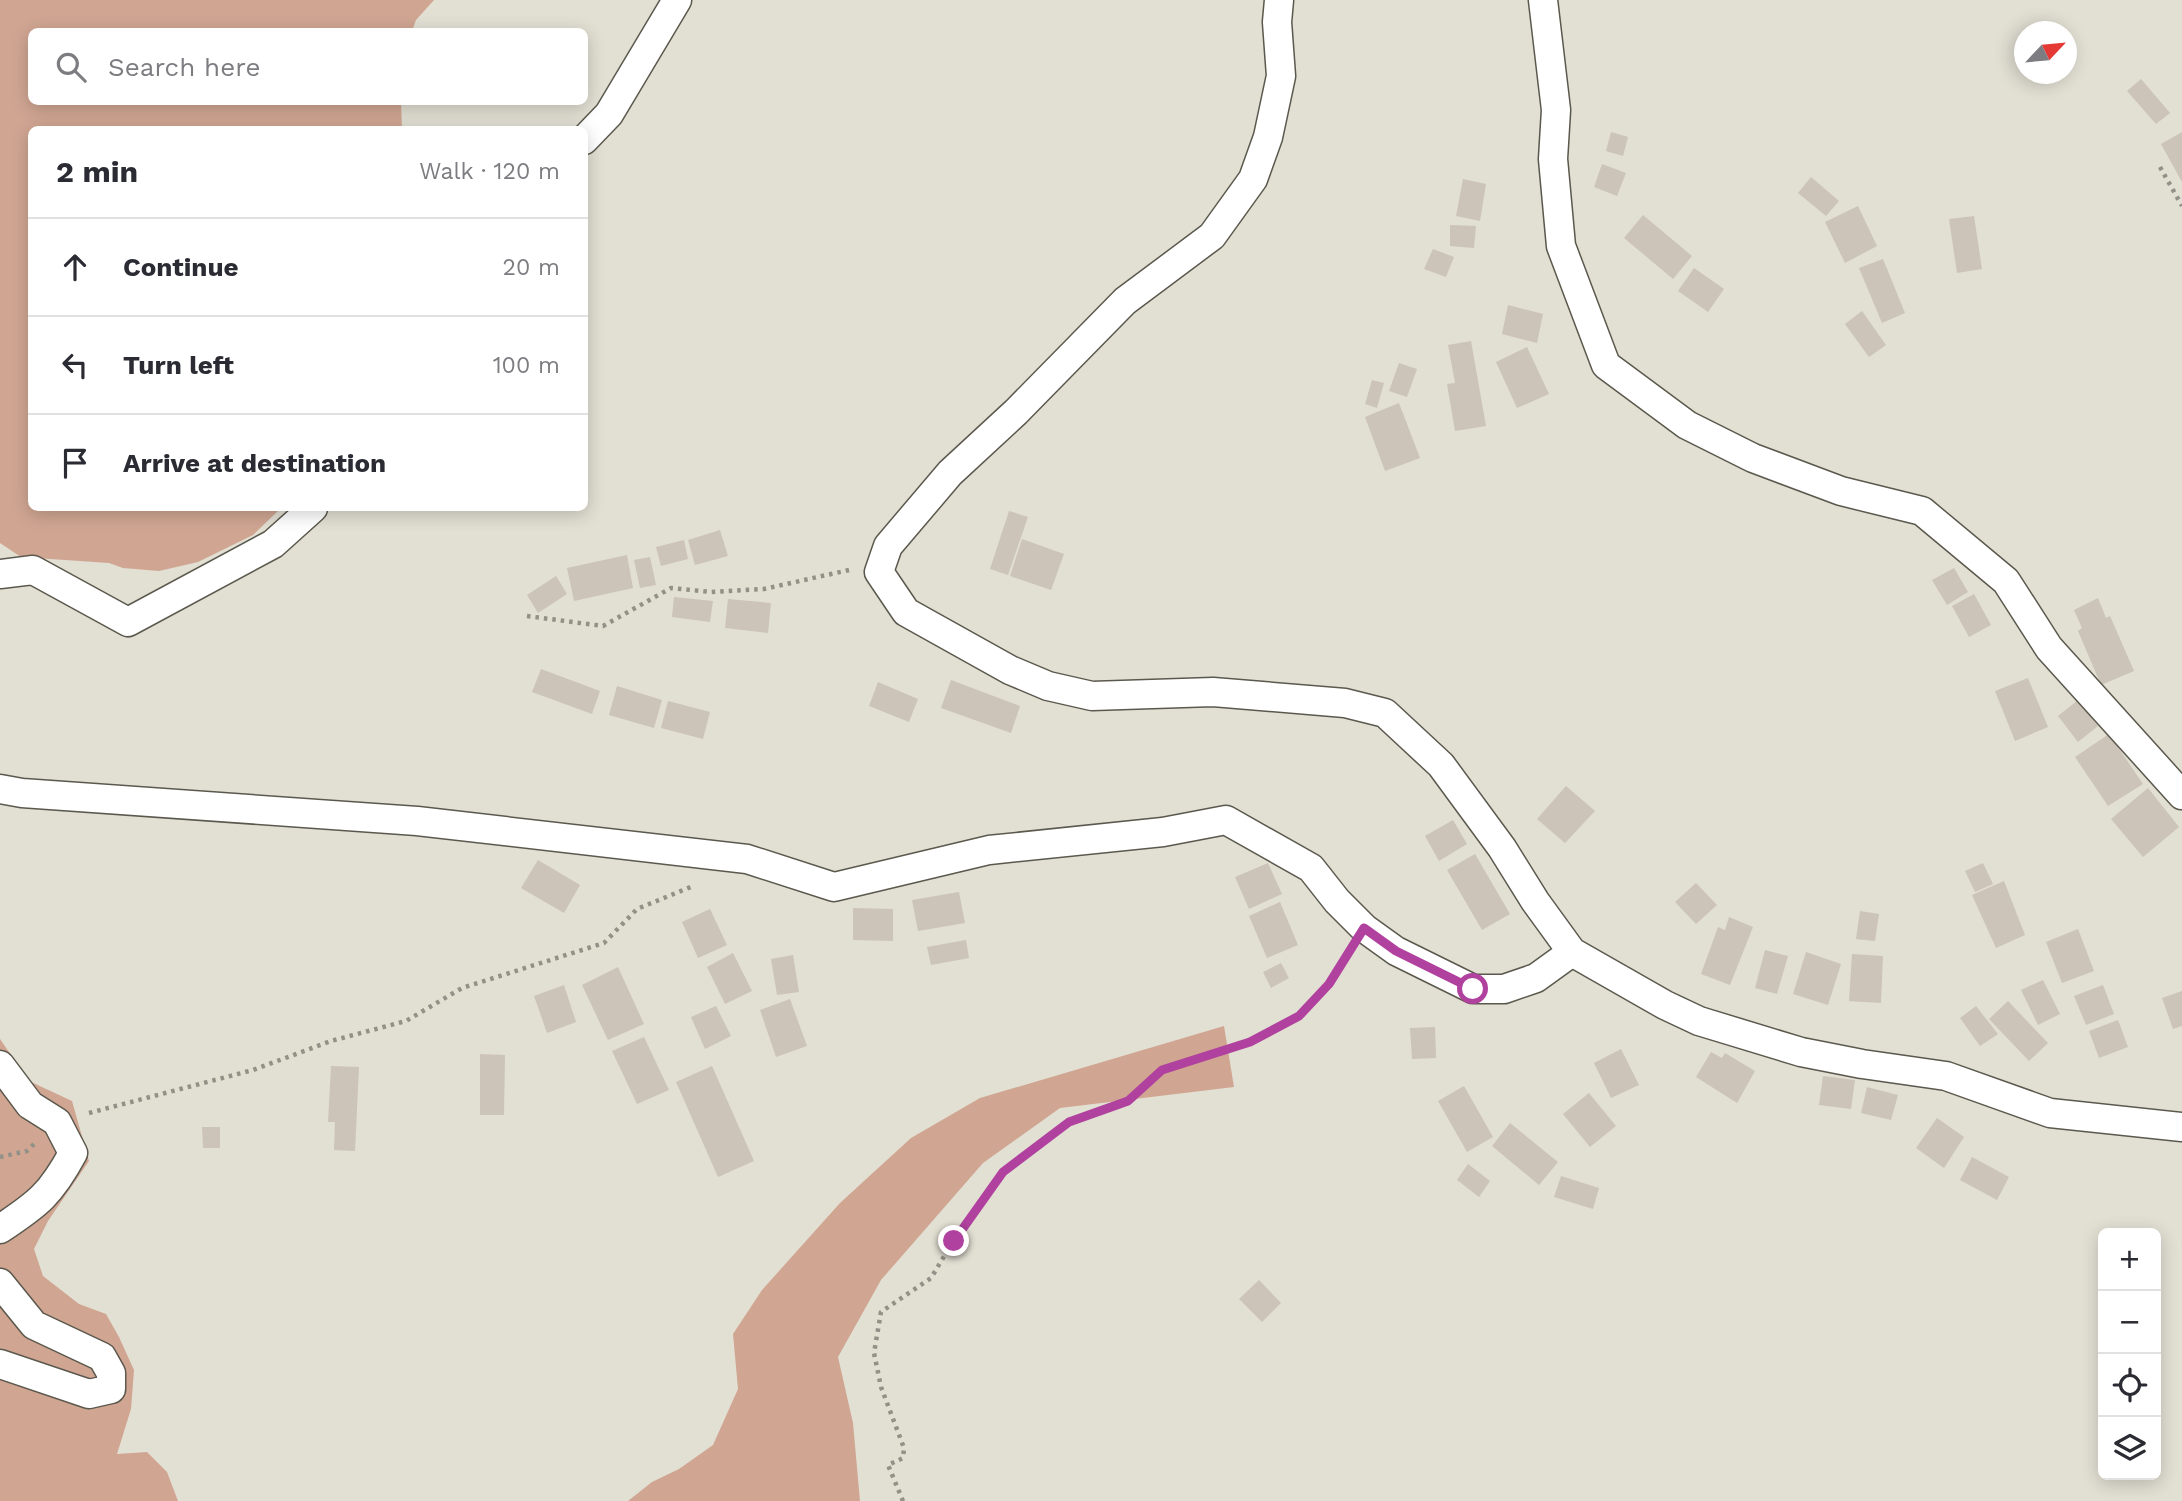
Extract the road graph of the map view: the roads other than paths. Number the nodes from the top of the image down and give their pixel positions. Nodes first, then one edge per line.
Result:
1 (677, 0) edge
2 (1279, 0) edge
3 (1543, 0) edge
4 (588, 135) edge
5 (310, 511) edge
6 (0, 575) edge
7 (0, 789) edge
8 (2182, 795) edge
9 (1572, 952) junction
10 (0, 1065) edge
11 (2182, 1127) edge
12 (0, 1229) edge
13 (0, 1283) edge
14 (0, 1364) edge

1 - 4 street
2 - 9 street
3 - 8 street
5 - 6 street
7 - 9 street
9 - 11 street
10 - 12 street
13 - 14 street

